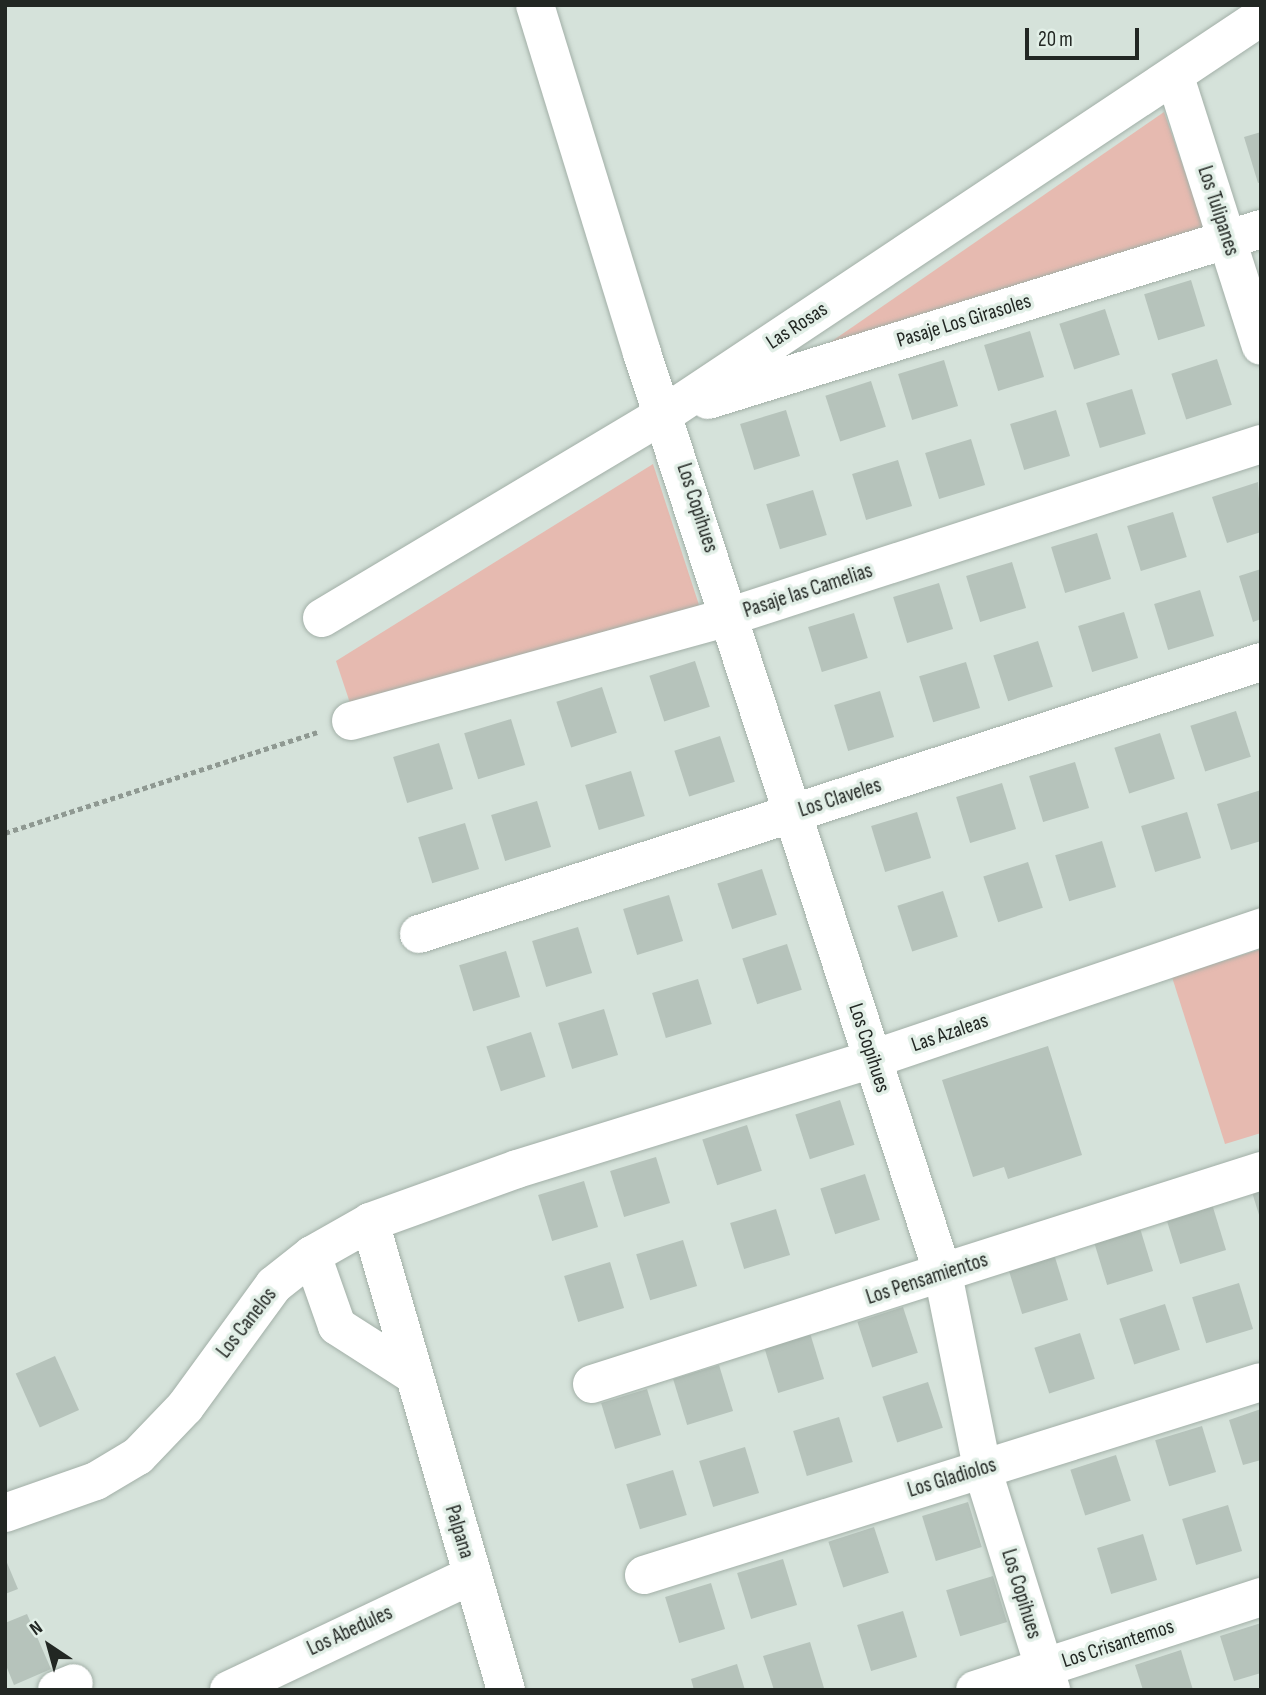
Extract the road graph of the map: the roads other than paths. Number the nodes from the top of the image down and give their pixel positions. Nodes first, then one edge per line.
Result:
1 (535, 5) edge
2 (1261, 18) edge
3 (1175, 77) junction
4 (1244, 235) edge
5 (1261, 345) edge
6 (666, 413) junction
7 (1261, 444) edge
8 (731, 617) junction
9 (322, 618) dead end
10 (1261, 662) edge
11 (351, 721) road end
12 (794, 813) junction
13 (1261, 928) edge
14 (419, 934) dead end
15 (873, 1059) junction
16 (517, 1168) joint
17 (1261, 1171) edge
18 (370, 1222) junction
19 (312, 1255) junction
20 (943, 1274) junction
21 (412, 1374) junction
22 (1261, 1382) edge
23 (592, 1384) dead end
24 (982, 1468) junction
25 (5, 1513) edge
26 (472, 1574) junction
27 (644, 1575) dead end
28 (1261, 1597) edge
29 (1047, 1679) edge
30 (229, 1690) edge
31 (506, 1690) edge
32 (975, 1690) edge

1 - 6 street, Los Copihues
2 - 3 street, Las Rosas
3 - 4 street, Los Tulipanes
3 - 6 street, Las Rosas
4 - 5 street, Los Tulipanes
4 - 6 street, Pasaje Los Girasoles
6 - 8 street, Los Copihues
6 - 9 street, Las Rosas
7 - 8 street, Pasaje las Camelias
8 - 11 street, Pasaje las Camelias
8 - 12 street, Los Copihues
10 - 12 street, Los Claveles
12 - 14 street, Los Claveles
12 - 15 street, Los Copihues
13 - 15 street, Las Azaleas
15 - 16 street, Las Azaleas
15 - 20 street, Los Copihues
16 - 18 street, Los Canelos
17 - 20 street, Los Pensamientos
18 - 19 street, Los Canelos
18 - 21 street, Palpana
19 - 21 street
19 - 25 street, Los Canelos
20 - 23 street, Los Pensamientos
20 - 24 street, Los Copihues
21 - 26 street, Palpana
22 - 24 street, Los Gladiolos
24 - 27 street, Los Gladiolos
24 - 29 street, Los Copihues
26 - 30 street, Los Abedules
26 - 31 street, Palpana
28 - 29 street, Los Crisantemos
29 - 32 street, Los Crisantemos

